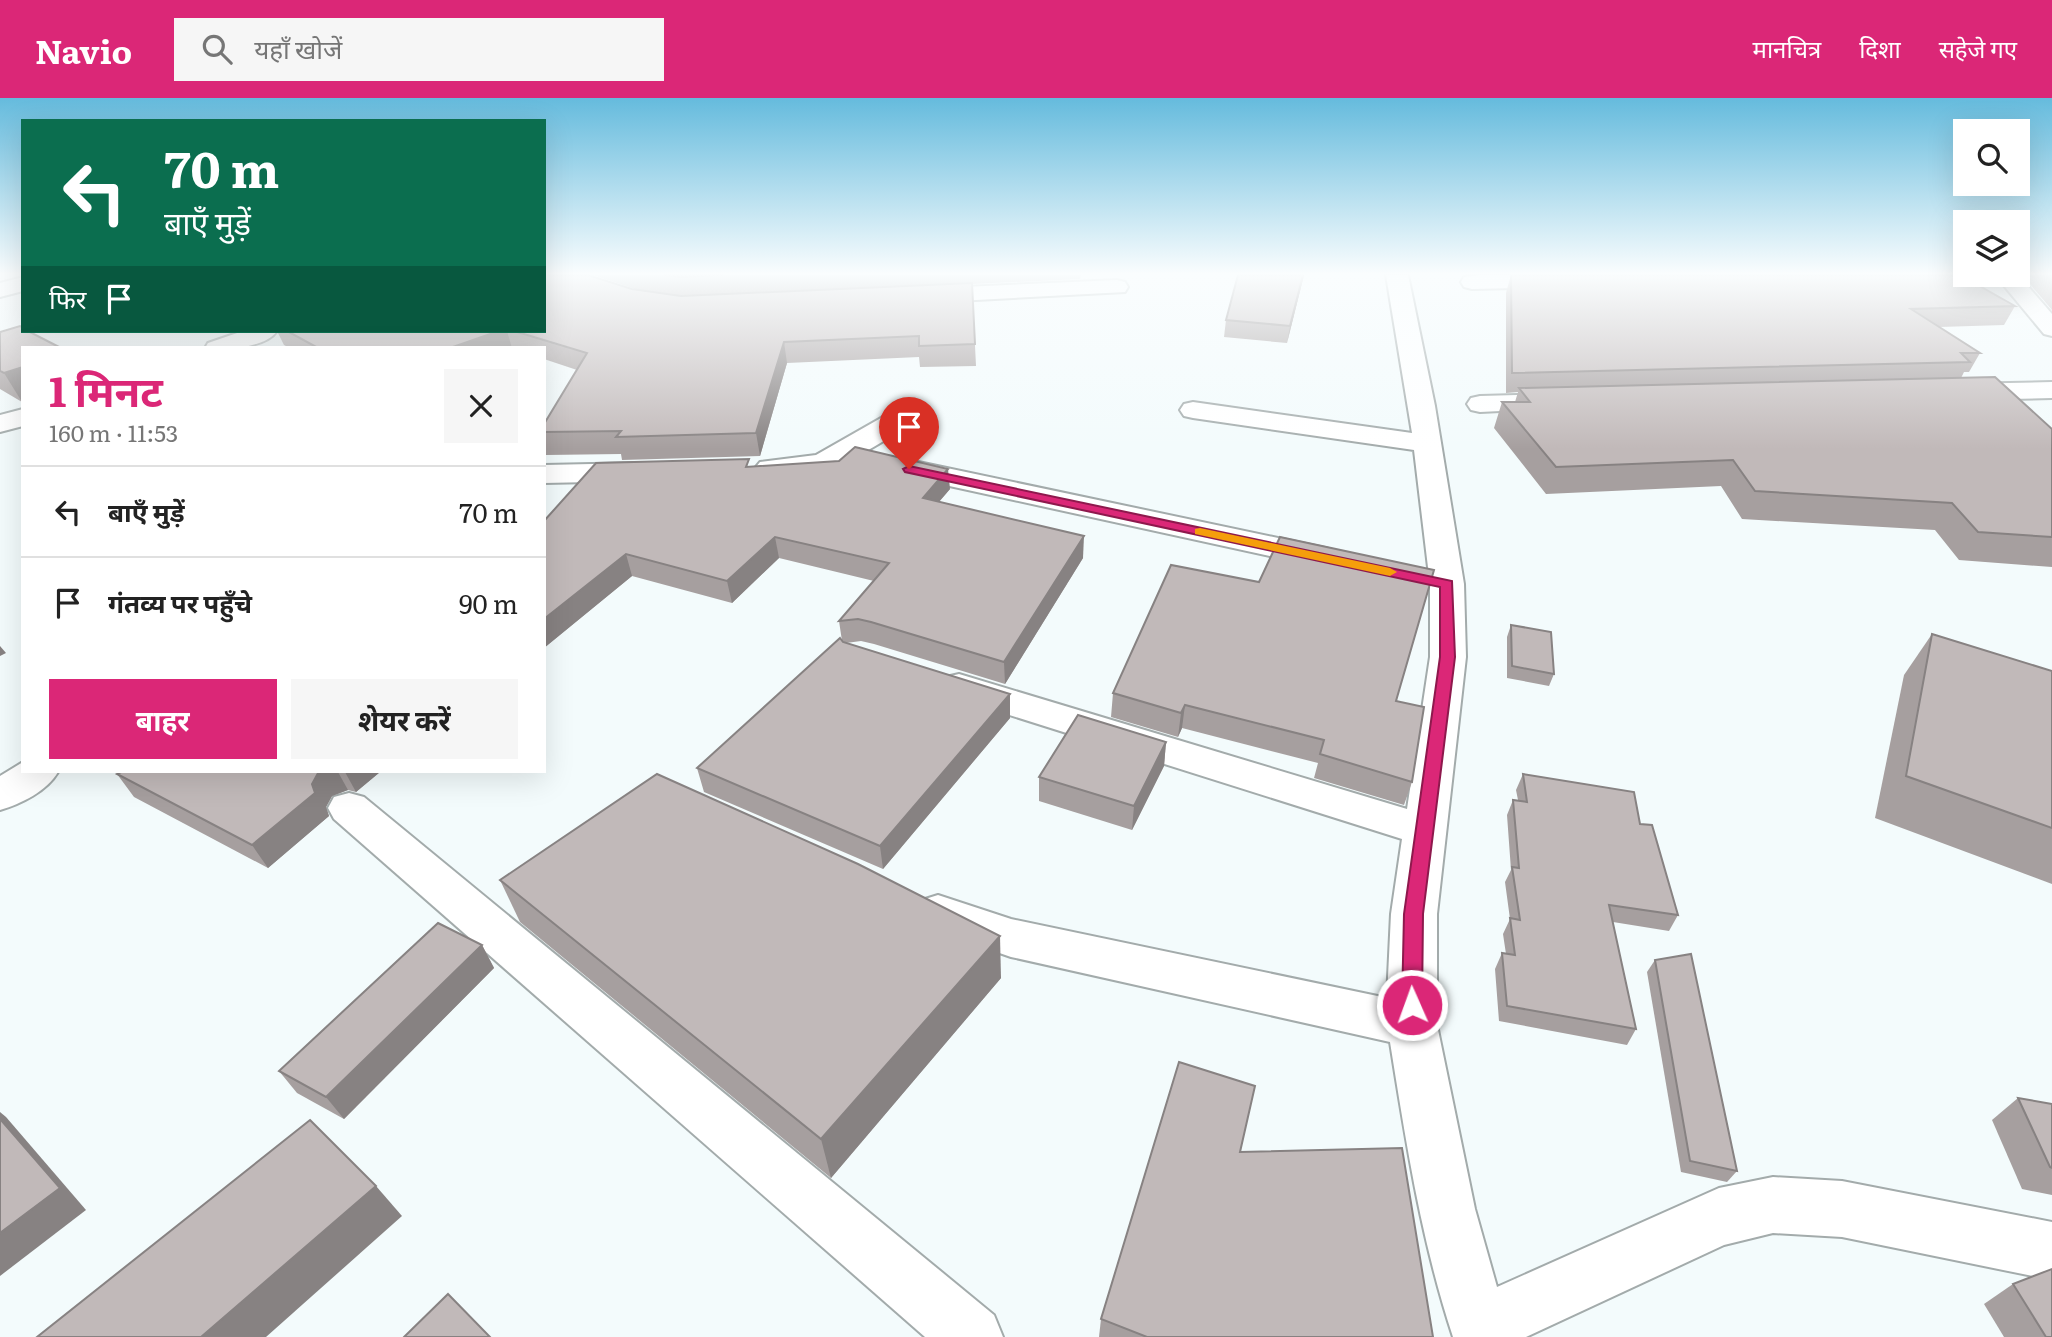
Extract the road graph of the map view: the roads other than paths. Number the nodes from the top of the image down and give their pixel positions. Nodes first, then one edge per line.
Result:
1 (259, 333) edge
2 (1408, 333) edge
3 (223, 346) edge
4 (2052, 390) edge
5 (1926, 393) edge
6 (1578, 402) edge
7 (1480, 404) dead end
8 (1193, 411) dead end
9 (912, 412) dead end
10 (21, 417) edge
11 (0, 425) edge
12 (1428, 444) junction
13 (739, 469) edge
14 (909, 469) edge
15 (670, 471) edge
16 (546, 474) edge
17 (1353, 564) edge
18 (926, 675) edge
19 (36, 773) edge
20 (0, 795) edge
21 (349, 808) dead end
22 (1423, 830) junction
23 (894, 897) edge
24 (1412, 1025) junction
25 (2052, 1251) edge
26 (1483, 1331) edge
27 (972, 1337) edge

1 - 3 street
2 - 12 street
4 - 5 street
6 - 7 street
8 - 12 street
9 - 13 street
10 - 11 street
12 - 22 street
14 - 17 street
15 - 16 street
18 - 22 street
19 - 20 street
21 - 27 street
22 - 24 street
23 - 24 street
24 - 26 street
25 - 26 street

